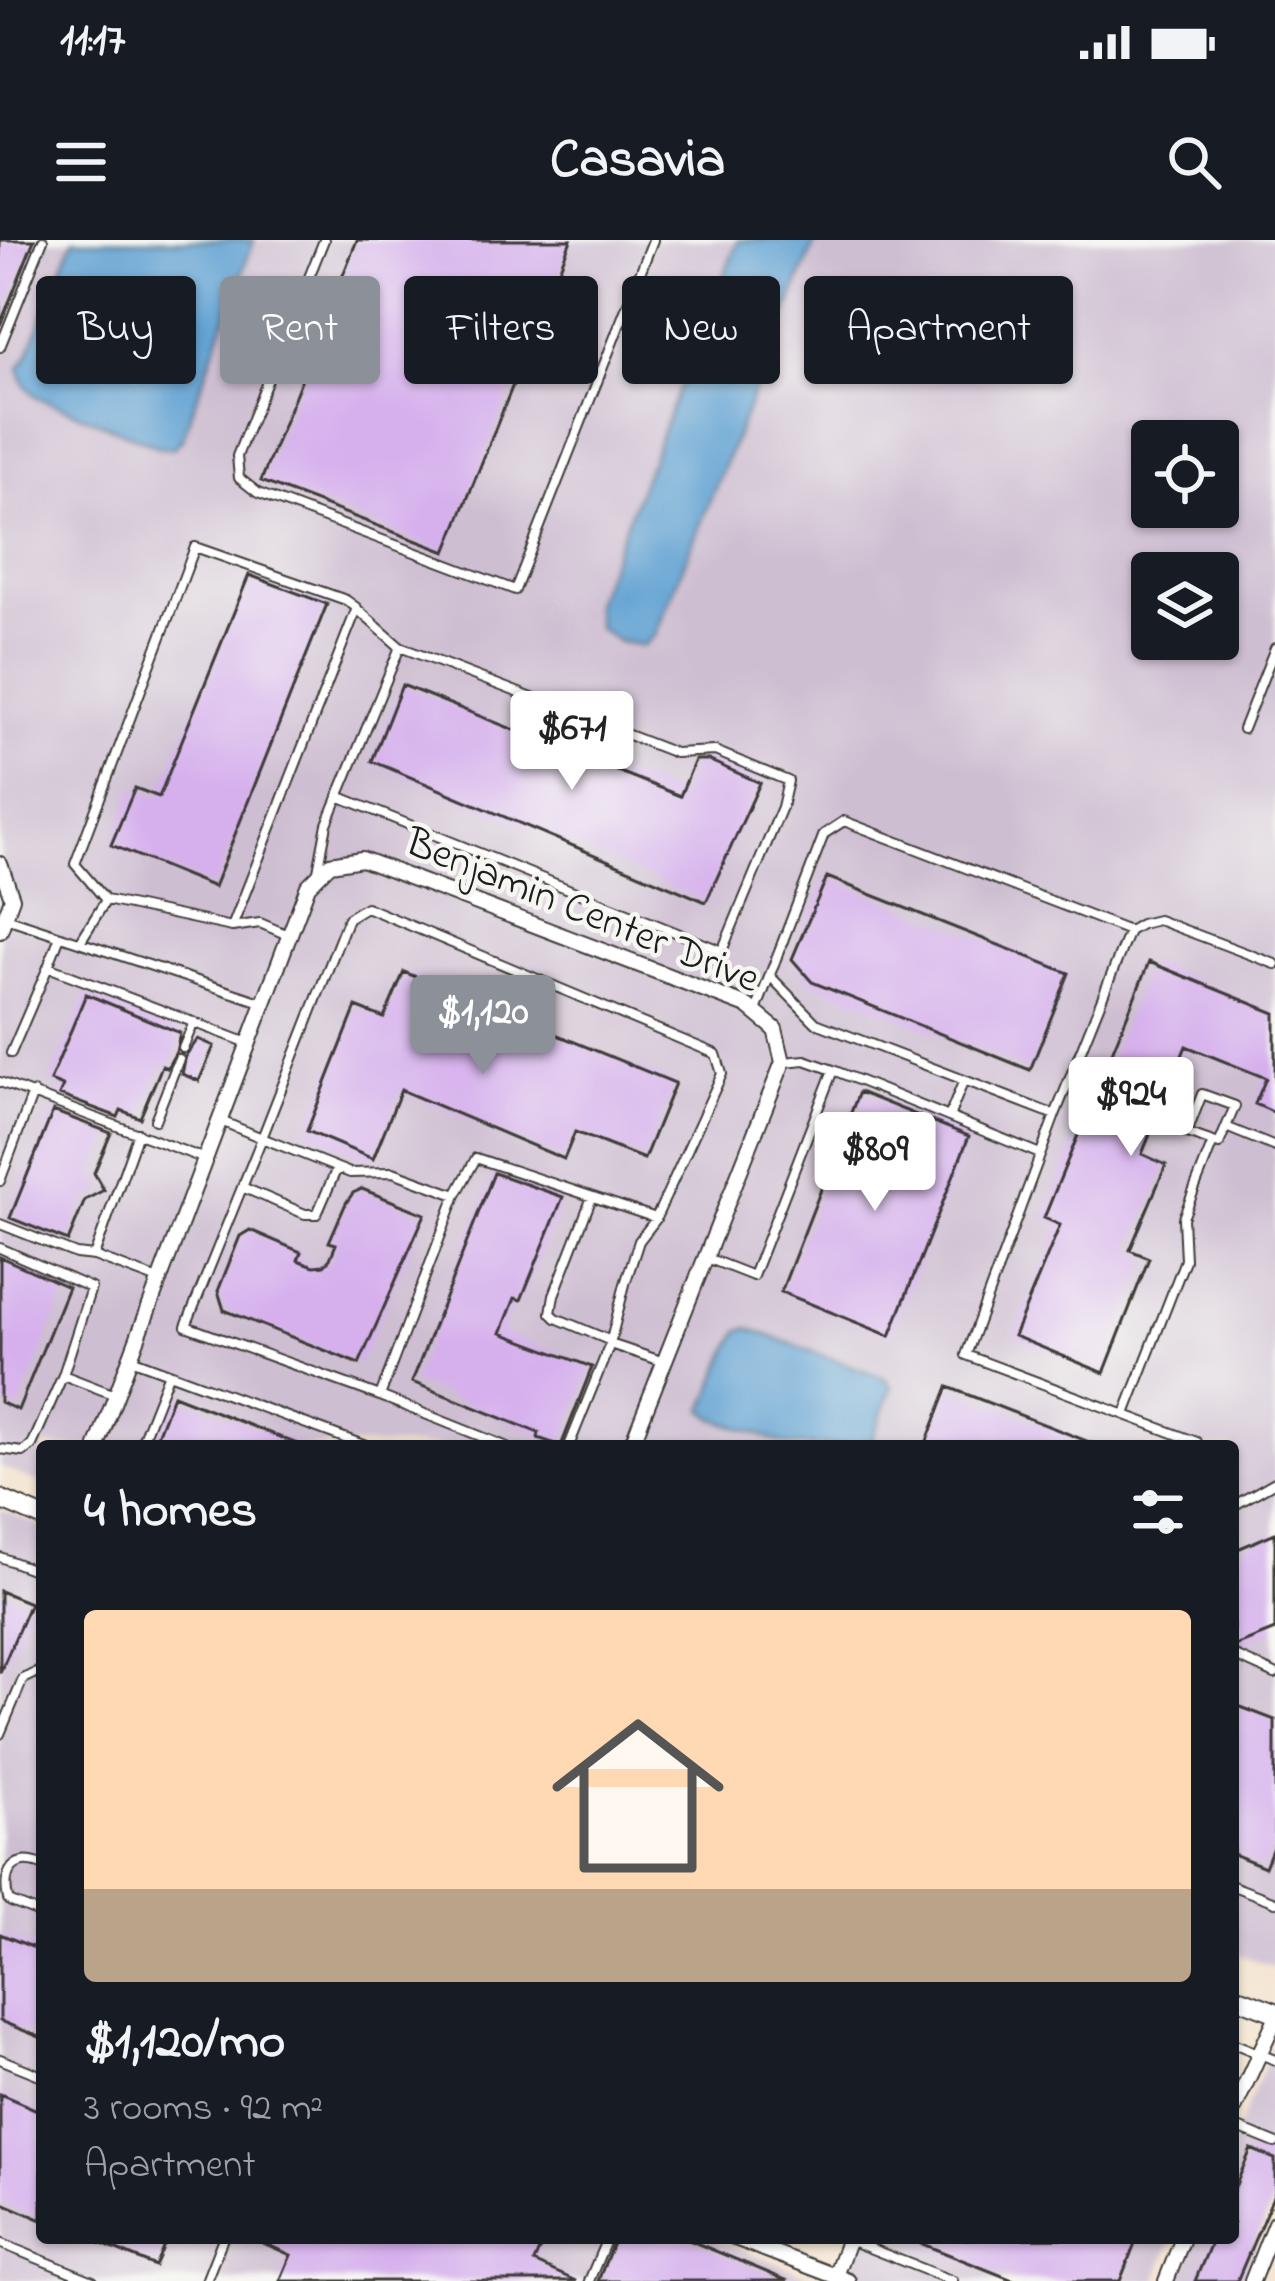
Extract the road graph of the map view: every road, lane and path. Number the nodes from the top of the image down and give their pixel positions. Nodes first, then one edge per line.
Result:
1 (43, 240) edge
2 (324, 240) edge
3 (653, 240) edge
4 (0, 346) edge
5 (357, 608) junction
6 (400, 647) junction
7 (1275, 648) edge
8 (1244, 729) dead end
9 (338, 796) junction
10 (0, 864) edge
11 (316, 878) junction
12 (106, 900) junction
13 (3, 924) edge
14 (232, 927) junction
15 (1130, 931) junction
16 (60, 936) junction
17 (290, 936) junction
18 (80, 943) junction
19 (1275, 964) edge
20 (47, 967) junction
21 (770, 976) junction
22 (264, 1003) junction
23 (755, 1012) junction
24 (194, 1022) junction
25 (249, 1043) junction
26 (184, 1048) dead end
27 (11, 1053) dead end
28 (179, 1059) dead end
29 (782, 1062) junction
30 (833, 1070) junction
31 (964, 1080) junction
32 (0, 1082) edge
33 (33, 1093) junction
34 (1054, 1115) junction
35 (949, 1118) junction
36 (155, 1120) dead end
37 (220, 1120) junction
38 (1226, 1127) junction
39 (138, 1133) junction
40 (262, 1138) junction
41 (1213, 1142) junction
42 (1275, 1148) edge
43 (1040, 1154) junction
44 (206, 1159) junction
45 (337, 1168) junction
46 (0, 1181) edge
47 (242, 1187) junction
48 (456, 1195) junction
49 (592, 1197) junction
50 (656, 1218) junction
51 (0, 1224) edge
52 (0, 1249) edge
53 (94, 1256) junction
54 (705, 1257) junction
55 (160, 1280) junction
56 (610, 1343) junction
57 (130, 1359) junction
58 (664, 1361) junction
59 (169, 1373) junction
60 (63, 1375) junction
61 (116, 1396) junction
62 (380, 1396) junction
63 (1125, 1414) junction
64 (99, 1440) edge
65 (142, 1440) edge
66 (350, 1440) edge
67 (491, 1440) edge
68 (571, 1440) edge
69 (633, 1440) edge
70 (1192, 1440) edge
71 (0, 1448) edge
72 (1275, 1482) edge
73 (0, 1499) edge
74 (1239, 1503) edge
75 (36, 1514) edge
76 (0, 1557) edge
77 (36, 1571) edge
78 (1239, 1657) edge
79 (1274, 1672) edge
80 (36, 1673) edge
81 (0, 1734) edge
82 (36, 1863) edge
83 (1239, 1888) edge
84 (1275, 1902) edge
85 (36, 1912) edge
86 (1239, 1999) edge
87 (1275, 2016) edge
88 (1239, 2046) edge
89 (1258, 2053) junction
90 (0, 2059) edge
91 (1275, 2060) edge
92 (36, 2074) edge
93 (1239, 2097) edge
94 (1239, 2128) edge
95 (1275, 2143) edge
96 (1275, 2224) edge
97 (0, 2243) edge
98 (221, 2244) edge
99 (604, 2244) edge
100 (750, 2244) edge
101 (847, 2244) edge
102 (860, 2244) edge
103 (1181, 2244) edge
104 (840, 2279) edge
105 (93, 2281) edge
106 (206, 2281) edge
107 (589, 2281) edge
108 (952, 2281) edge
109 (1166, 2281) edge
110 (1252, 2281) edge

1 - 4 lane
2 - 3 lane
5 - 6 lane
5 - 12 lane
5 - 14 lane
6 - 9 lane
6 - 9 lane
7 - 8 lane
9 - 11 lane
10 - 13 street
11 - 17 street
11 - 23 street, Benjamin Center Drive
12 - 14 lane
12 - 18 lane
13 - 16 lane
14 - 17 lane
15 - 19 lane
15 - 21 lane
15 - 34 lane
16 - 18 lane
16 - 20 lane
17 - 22 street
18 - 22 lane
20 - 24 lane
20 - 27 lane
21 - 23 lane
21 - 31 lane
22 - 25 street
23 - 29 street, Benjamin Center Drive
24 - 25 lane
24 - 26 lane
25 - 37 street
28 - 36 lane
29 - 30 lane
29 - 54 street
30 - 35 lane
30 - 54 lane
31 - 34 lane
31 - 35 lane
32 - 33 lane
33 - 39 lane
33 - 46 lane
34 - 43 lane
35 - 43 lane
37 - 40 lane
37 - 44 street
38 - 41 lane
38 - 41 lane
38 - 42 lane
39 - 44 lane
39 - 53 lane
40 - 45 lane
40 - 47 lane
40 - 50 lane
41 - 63 lane
43 - 63 lane
44 - 55 street
45 - 47 lane
45 - 48 lane
47 - 62 lane
48 - 49 lane
48 - 62 lane
49 - 50 lane
49 - 56 lane
50 - 56 lane
51 - 53 lane
52 - 60 lane
53 - 55 lane
54 - 58 street
55 - 57 street
56 - 58 lane
56 - 68 lane
57 - 59 lane
57 - 61 street
58 - 69 street
59 - 65 lane
59 - 66 lane
60 - 61 lane
60 - 71 lane
61 - 64 street
62 - 67 lane
63 - 70 lane
72 - 74 lane
73 - 75 street
76 - 77 lane
78 - 79 lane
80 - 81 lane
82 - 85 lane
83 - 84 lane
86 - 87 street
87 - 89 street
88 - 89 lane
89 - 91 lane
89 - 93 street
90 - 92 lane
94 - 95 lane
96 - 110 street
97 - 105 lane
98 - 106 lane
99 - 107 lane
100 - 104 street
101 - 104 street
102 - 108 lane
103 - 109 street

